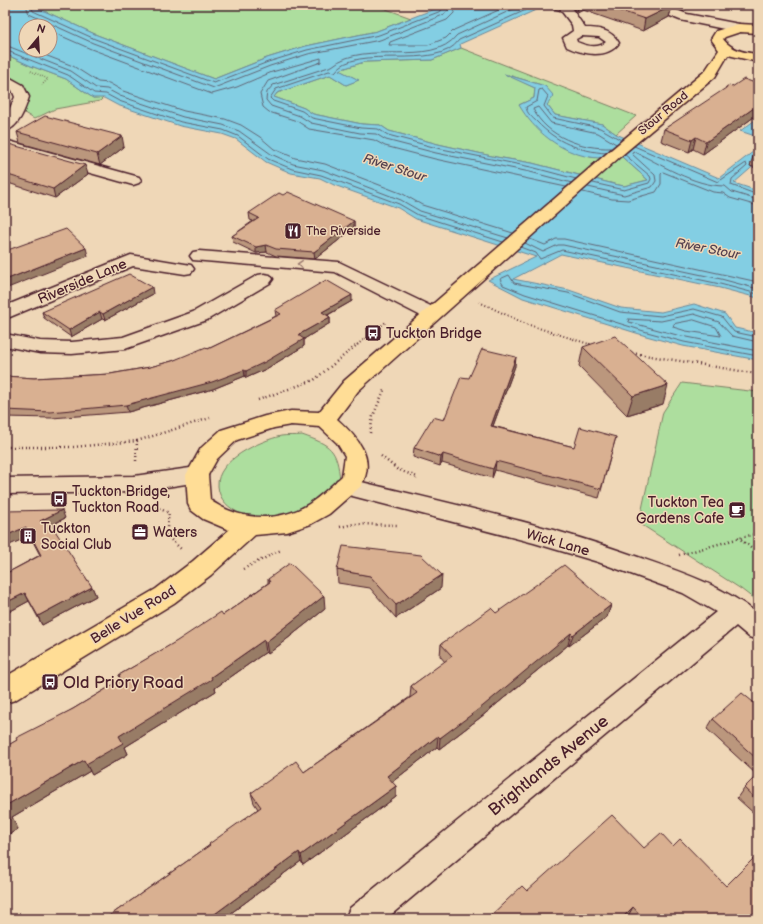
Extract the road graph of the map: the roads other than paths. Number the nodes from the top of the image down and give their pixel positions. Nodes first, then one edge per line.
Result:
1 (568, 5) edge
2 (652, 5) edge
3 (684, 17) junction
4 (739, 28) junction
5 (756, 29) edge
6 (580, 32) dead end
7 (722, 44) junction
8 (756, 57) edge
9 (710, 74) junction
10 (5, 79) edge
11 (5, 127) edge
12 (5, 144) edge
13 (133, 180) dead end
14 (199, 256) dead end
15 (185, 269) dead end
16 (264, 279) dead end
17 (444, 303) junction
18 (5, 313) edge
19 (5, 340) edge
20 (325, 420) junction
21 (197, 475) junction
22 (5, 486) edge
23 (345, 486) junction
24 (251, 525) junction
25 (736, 611) junction
26 (758, 629) edge
27 (5, 690) edge
28 (361, 919) edge

1 - 6 street
2 - 3 street
3 - 4 street
3 - 7 street
4 - 5 main road
4 - 7 main road
7 - 8 main road
7 - 9 main road, Stour Road
8 - 9 main road, Stour Road
9 - 17 main road, Stour Road
10 - 11 street
12 - 13 street
17 -> 14 street
15 - 18 street, Riverside Lane
16 - 19 street
17 - 20 main road
20 - 21 main road
20 - 23 main road
21 - 22 street
21 - 24 main road
23 - 24 main road
23 - 25 street, Wick Lane
24 - 27 main road, Belle Vue Road
25 - 26 street, Wick Lane
25 - 28 street, Brightlands Avenue

